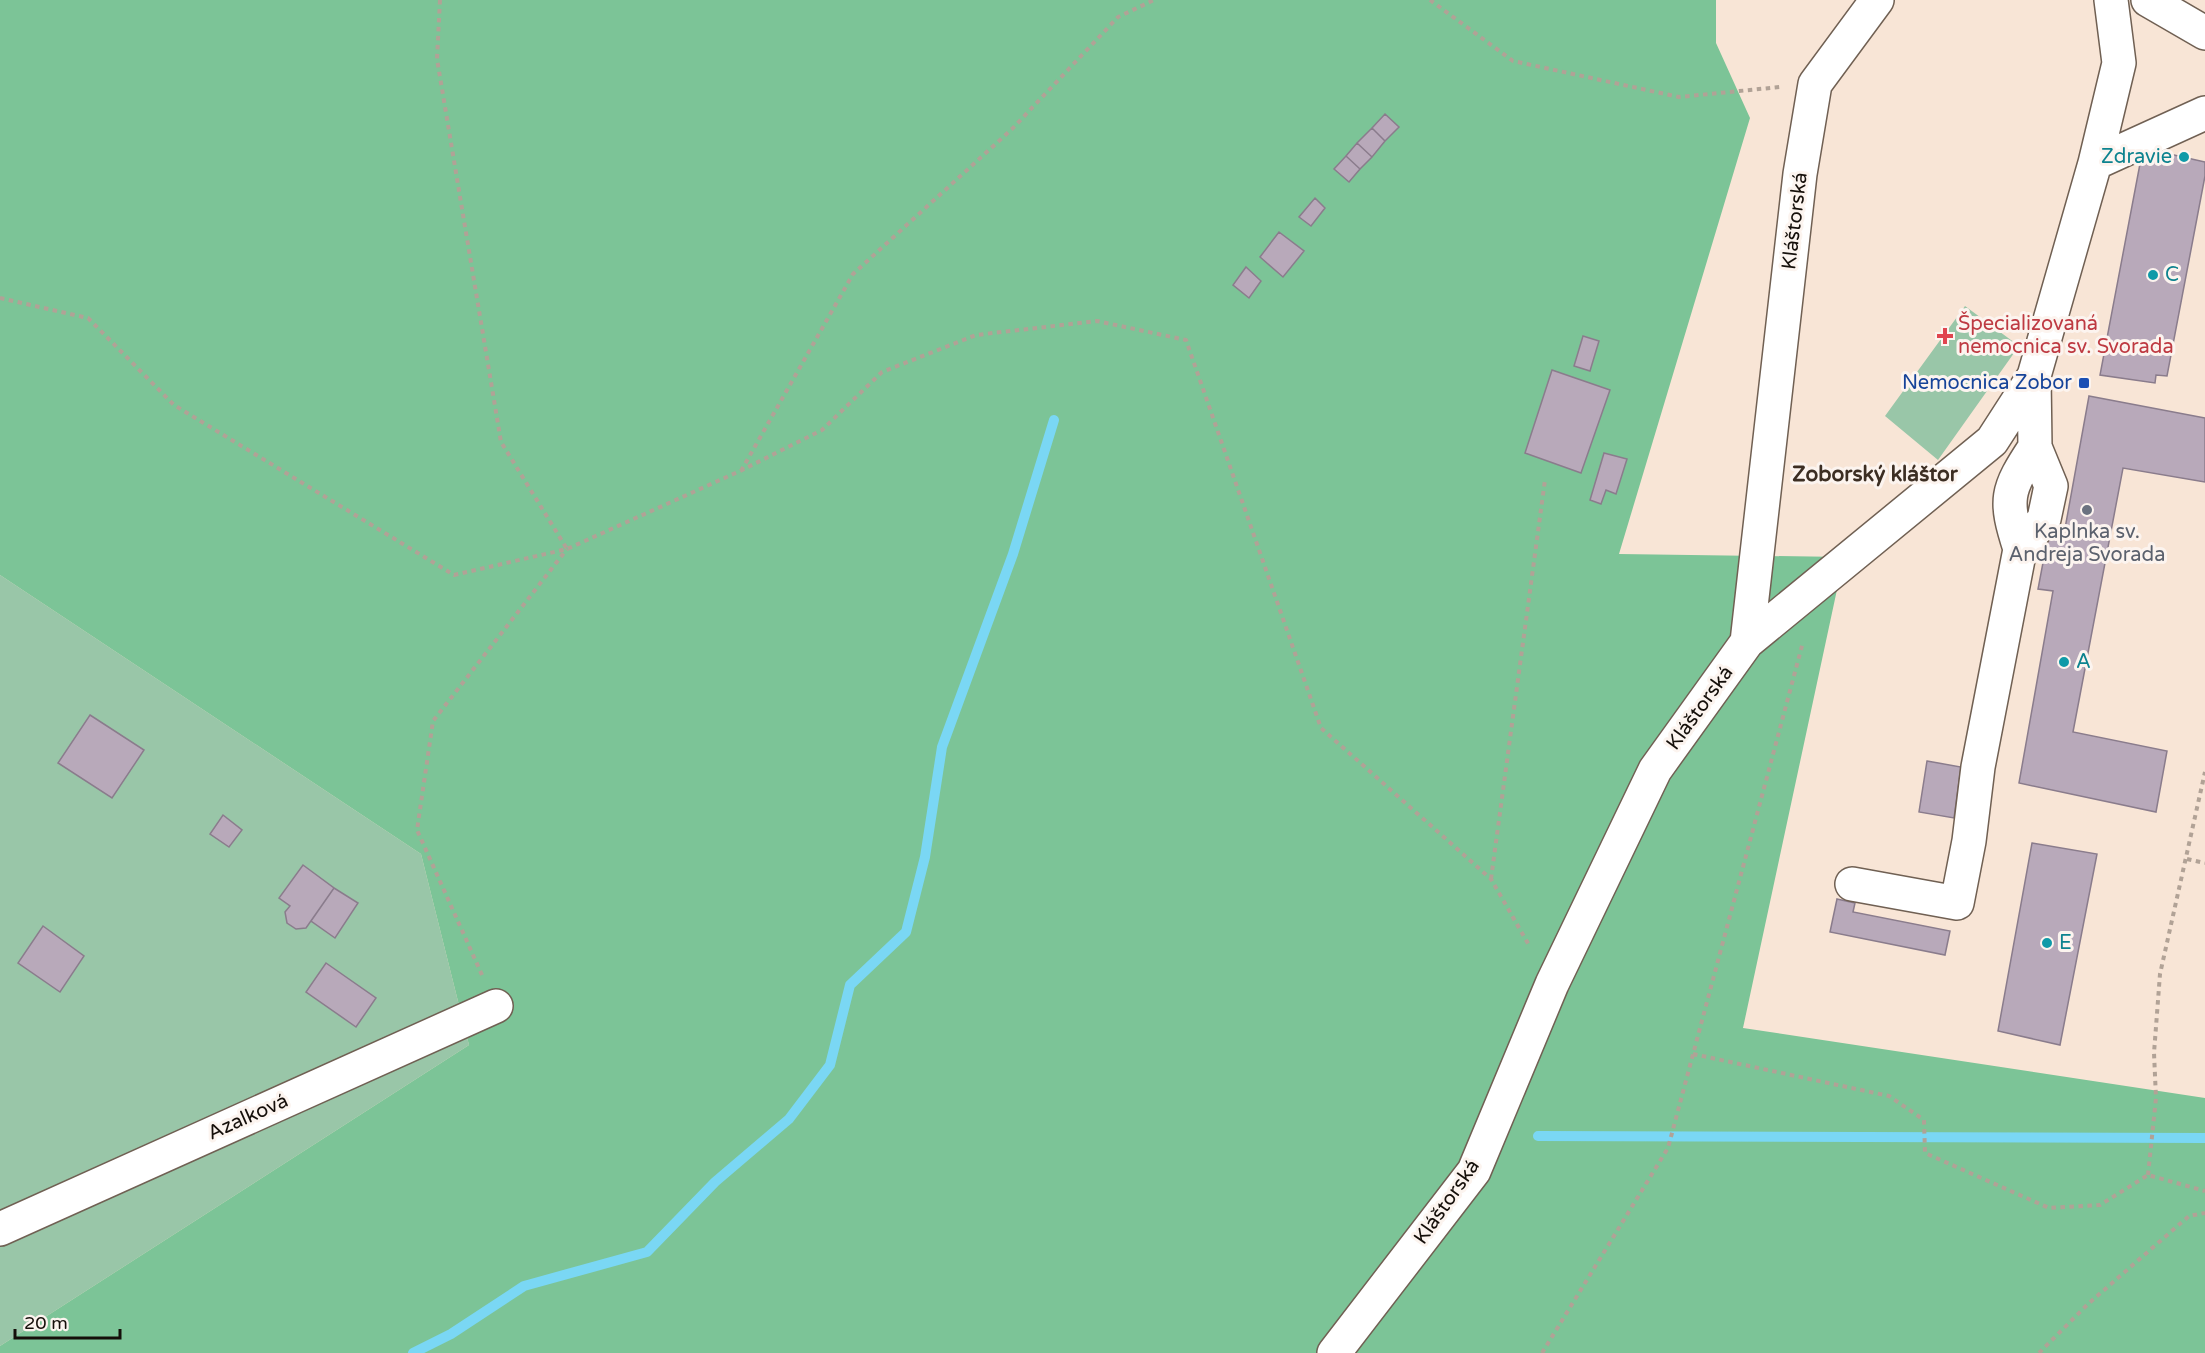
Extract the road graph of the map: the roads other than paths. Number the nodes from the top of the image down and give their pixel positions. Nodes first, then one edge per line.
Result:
1 (1877, 0) edge
2 (2111, 0) edge
3 (2148, 0) edge
4 (2205, 33) edge
5 (2205, 113) edge
6 (2095, 163) junction
7 (2034, 376) junction
8 (1747, 642) junction
9 (1852, 884) dead end
10 (496, 1006) road end
11 (0, 1229) edge
12 (1334, 1353) edge

1 - 8 street, Kláštorská
2 - 6 street
3 - 4 street
5 - 6 street
6 - 7 street
7 - 8 street
7 - 9 street
8 - 12 street, Kláštorská
10 - 11 street, Azalková

